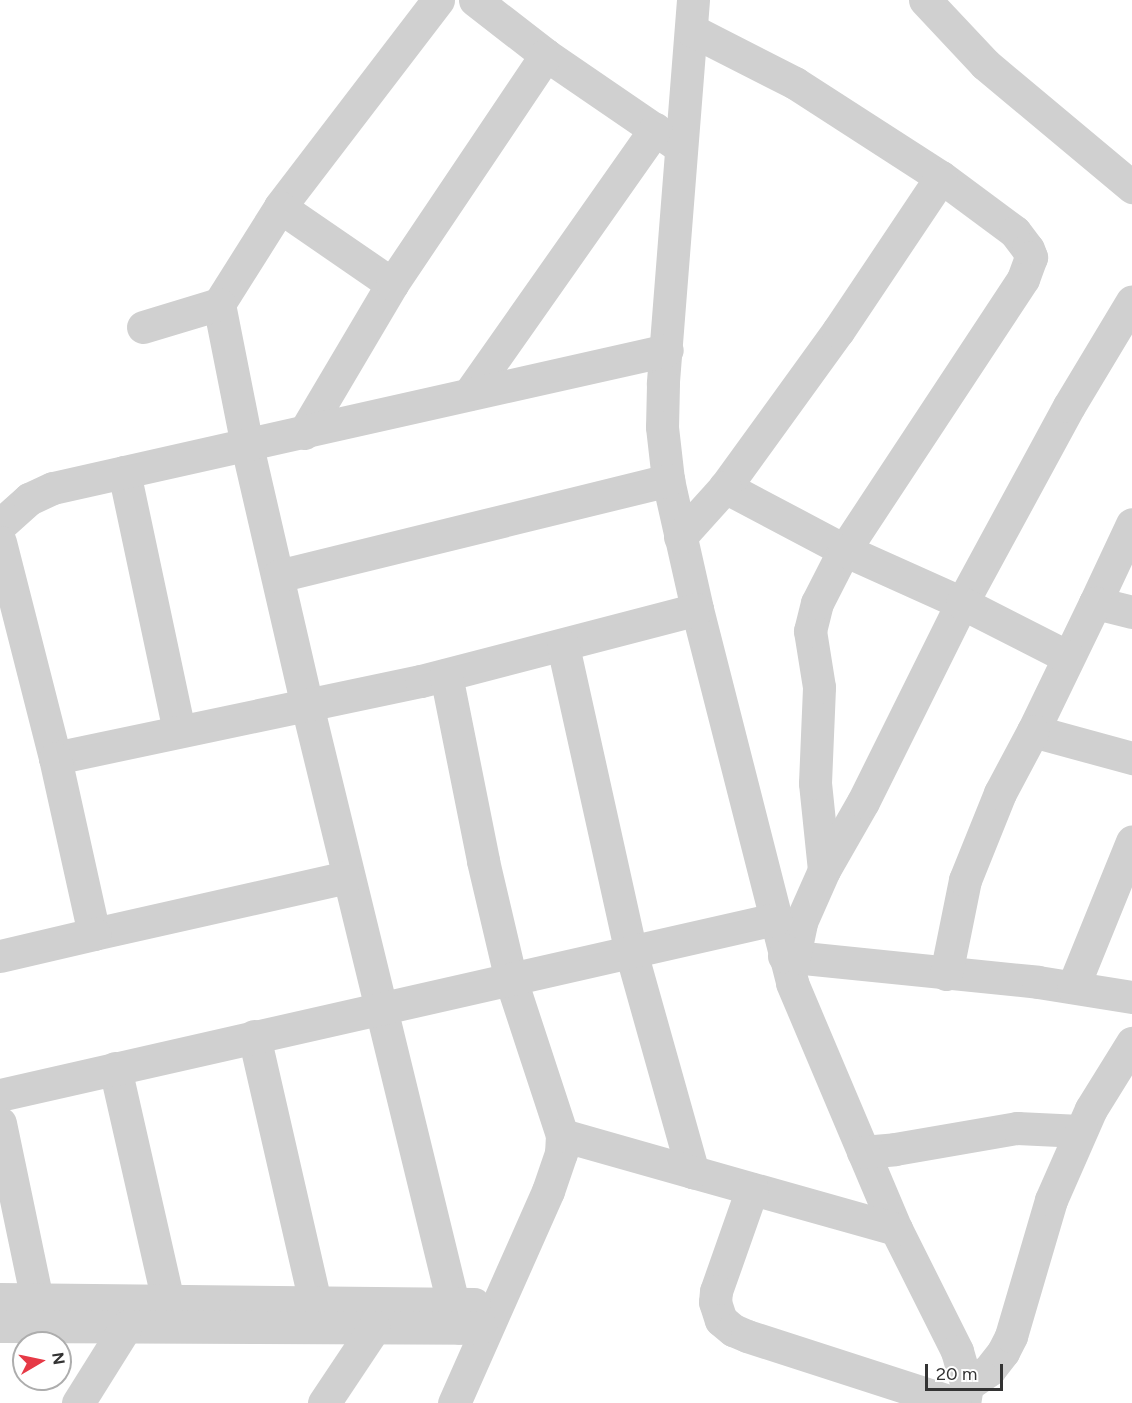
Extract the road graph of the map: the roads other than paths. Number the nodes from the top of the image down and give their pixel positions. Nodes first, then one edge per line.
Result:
1 (438, 0) edge
2 (475, 0) edge
3 (925, 0) edge
4 (692, 15) edge
5 (546, 55) junction
6 (656, 129) junction
7 (682, 149) junction
8 (941, 177) junction
9 (1132, 187) edge
10 (280, 207) junction
11 (392, 284) junction
12 (1132, 301) edge
13 (219, 304) junction
14 (143, 327) dead end
15 (667, 350) junction
16 (469, 394) junction
17 (304, 433) junction
18 (247, 446) junction
19 (124, 472) junction
20 (668, 480) junction
21 (725, 487) junction
22 (1132, 524) edge
23 (0, 525) edge
24 (680, 537) junction
25 (0, 542) edge
26 (844, 550) junction
27 (278, 576) junction
28 (962, 603) junction
29 (1095, 603) junction
30 (697, 609) junction
31 (1132, 612) edge
32 (563, 646) junction
33 (1068, 657) junction
34 (446, 675) junction
35 (307, 705) junction
36 (179, 731) junction
37 (1033, 731) junction
38 (55, 758) junction
39 (1132, 758) edge
40 (1132, 842) edge
41 (824, 870) junction
42 (347, 877) junction
43 (775, 919) junction
44 (94, 934) junction
45 (631, 952) junction
46 (0, 956) edge
47 (789, 956) junction
48 (946, 974) junction
49 (511, 980) junction
50 (1073, 987) junction
51 (1132, 997) edge
52 (379, 1008) junction
53 (254, 1036) junction
54 (1132, 1043) edge
55 (115, 1068) junction
56 (0, 1095) edge
57 (0, 1123) edge
58 (1080, 1131) junction
59 (562, 1135) junction
60 (863, 1152) junction
61 (693, 1172) junction
62 (752, 1189) junction
63 (896, 1229) junction
64 (0, 1299) edge
65 (38, 1300) junction
66 (168, 1302) junction
67 (315, 1303) junction
68 (474, 1316) junction
69 (0, 1326) edge
70 (125, 1328) junction
71 (374, 1328) junction
72 (962, 1397) edge
73 (78, 1403) edge
74 (324, 1403) edge
75 (454, 1403) edge

1 - 10 street
2 - 5 street
3 - 9 street
4 - 7 street
4 - 8 street
5 - 6 street
5 - 11 street
6 - 7 street
6 - 16 street
7 - 15 street
8 - 21 street
8 - 26 street
10 - 11 street
10 - 13 street
11 - 17 street
12 - 28 street
13 - 14 street
13 - 18 street
15 - 16 street
15 - 20 street
16 - 17 street
17 - 18 street
18 - 19 street
18 - 27 street
19 - 23 street
19 - 36 street
20 - 24 street
20 - 27 street
21 - 24 street
21 - 26 street
22 - 29 street
24 - 30 street
25 - 38 street
26 - 28 street
26 - 41 street
27 - 35 street
28 - 33 street
28 - 41 street
29 - 31 street
29 - 33 street
30 - 32 street
30 - 43 street
32 - 34 street
32 - 45 street
33 - 37 street
34 - 35 street
34 - 49 street
35 - 36 street
35 - 42 street
36 - 38 street
37 - 39 street
37 - 48 street
38 - 44 street
40 - 50 street
41 - 47 street
42 - 44 street
42 - 52 street
43 - 45 street
43 - 47 street
44 - 46 street
45 - 49 street
45 - 61 street
47 - 48 street
47 - 60 street
48 - 50 street
49 - 52 street
49 - 59 street
50 - 51 street
52 - 53 street
52 - 68 street
53 - 55 street
53 - 67 street
54 - 58 street
55 - 56 street
55 - 66 street
57 - 65 street
58 - 60 street
58 - 72 street
59 - 61 street
59 - 68 street
60 - 63 street
61 - 62 street
62 - 63 street
62 - 72 street
63 - 72 street
64 - 65 street
65 - 66 street
66 - 67 street
67 - 68 street
68 - 71 street
68 - 75 street
69 - 70 street
70 - 71 street
70 - 73 street
71 - 74 street

